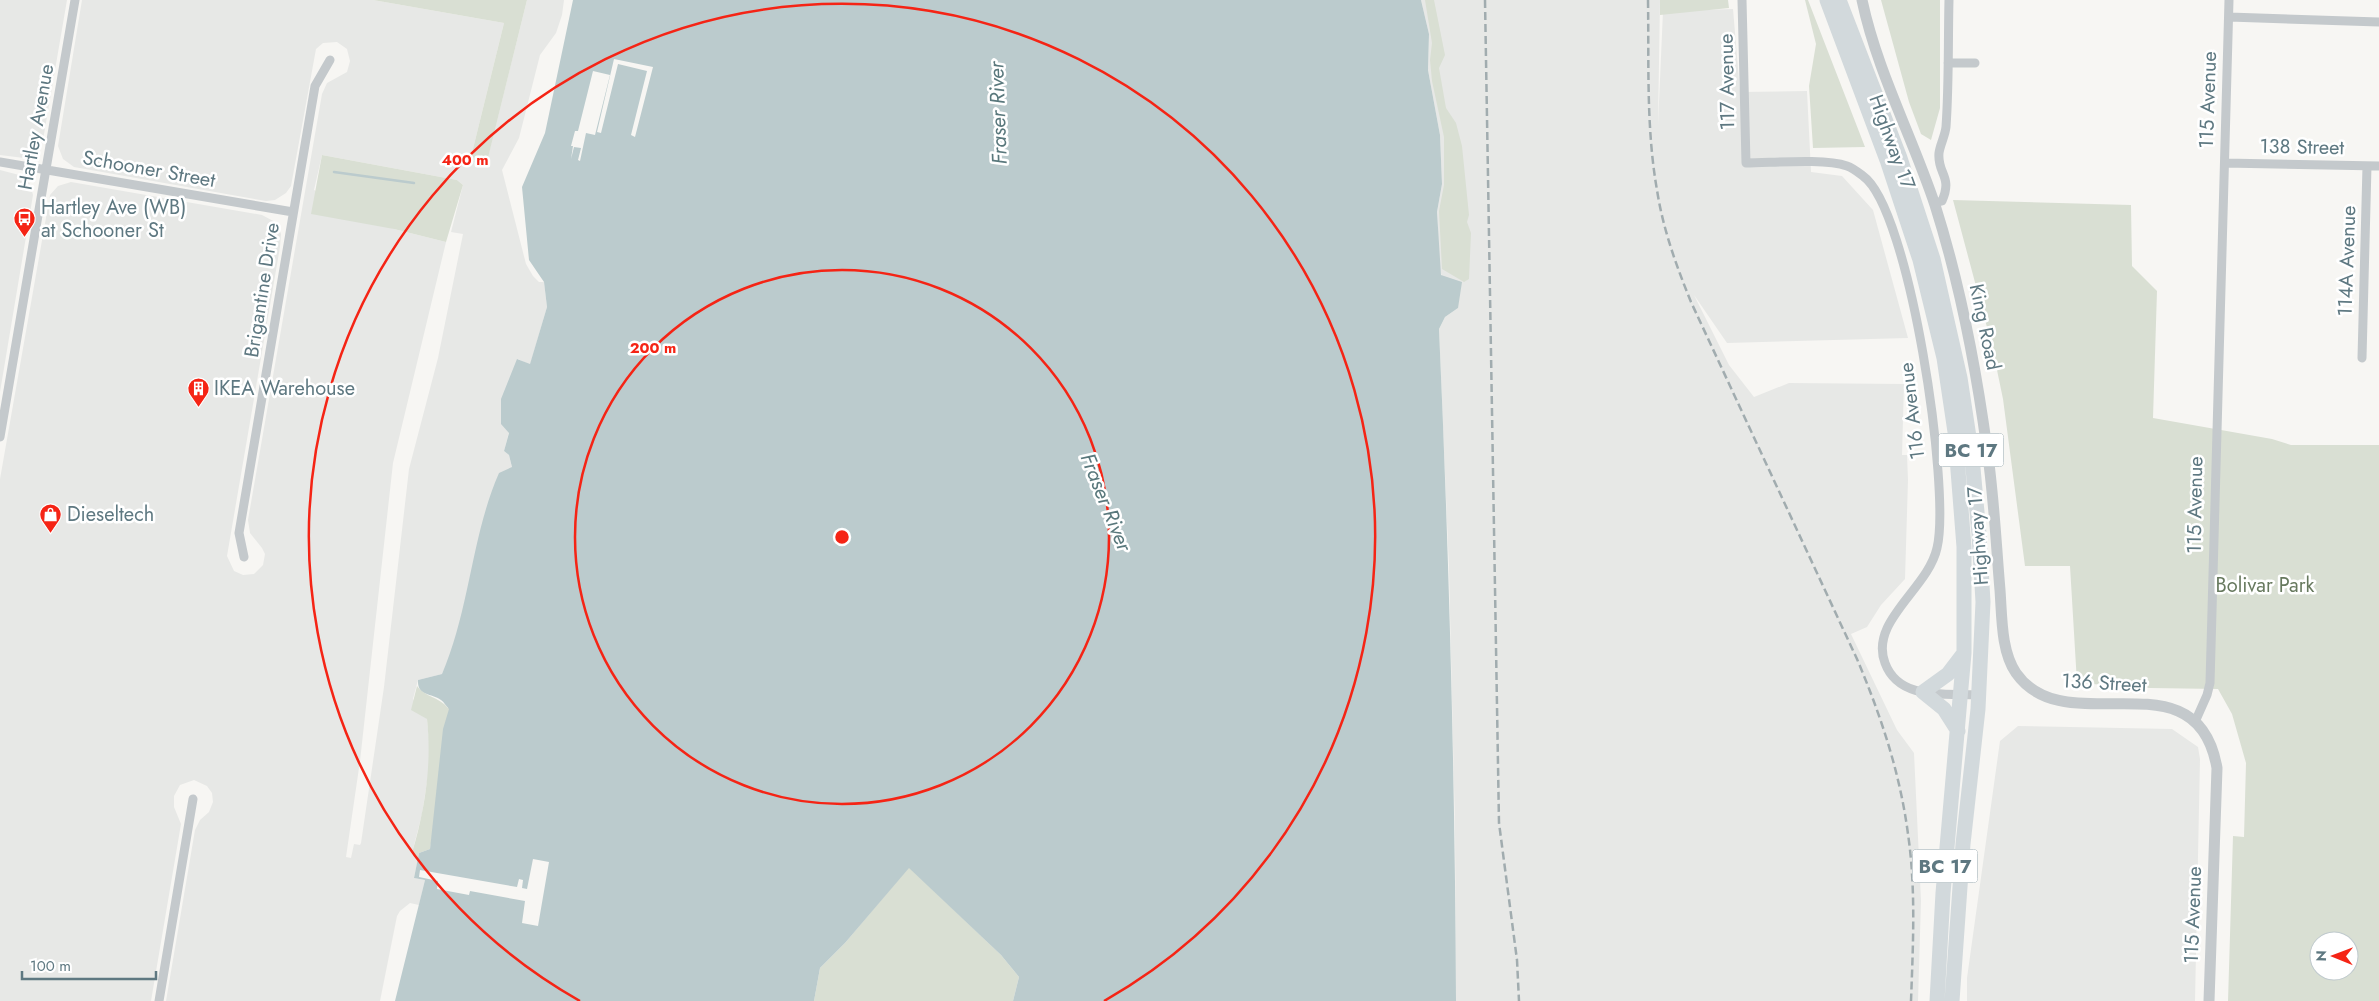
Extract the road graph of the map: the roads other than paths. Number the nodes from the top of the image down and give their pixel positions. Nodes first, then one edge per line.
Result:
1 (75, 0) edge
2 (1742, 0) edge
3 (1827, 0) edge
4 (1839, 0) edge
5 (1862, 0) edge
6 (1949, 0) edge
7 (2230, 0) edge
8 (2229, 17) junction
9 (2379, 22) edge
10 (330, 60) dead end
11 (1948, 63) junction
12 (1975, 63) dead end
13 (0, 162) edge
14 (2225, 162) junction
15 (1823, 163) joint
16 (2367, 166) junction
17 (2379, 166) edge
18 (46, 170) junction
19 (1934, 204) junction
20 (293, 212) junction
21 (2362, 358) dead end
22 (0, 436) edge
23 (244, 557) dead end
24 (1964, 654) junction
25 (2016, 673) joint
26 (1923, 692) junction
27 (1961, 694) junction
28 (1978, 695) junction
29 (2195, 722) junction
30 (1958, 731) junction
31 (193, 799) dead end
32 (159, 1001) edge
33 (1937, 1001) edge
34 (1952, 1001) edge
35 (2209, 1001) edge

1 - 18 street, Hartley Avenue
2 - 15 street, 117 Avenue
3 - 24 highway, Highway 17 / BC 17
4 - 28 highway, Highway 17 / BC 17
5 - 19 street, King Road
6 - 11 street
7 - 8 street, 115 Avenue
8 - 9 street
8 - 14 street, 115 Avenue
10 - 20 street, Brigantine Drive
11 - 12 street
11 - 19 street
13 - 18 street, Schooner Street
14 - 16 street, 138 Street
14 - 29 street, 115 Avenue
15 - 26 street, 116 Avenue
16 - 17 street, 138 Street
16 - 21 street, 114A Avenue
18 - 20 street, Schooner Street
18 - 22 street, Hartley Avenue
19 - 25 street, King Road
20 - 23 street, Brigantine Drive
24 - 26 highway
24 - 27 highway, Highway 17 / BC 17
25 - 29 street, 136 Street
26 - 27 street
26 - 30 highway
27 - 28 street
27 - 30 highway, Highway 17 / BC 17
28 - 34 highway, Highway 17 / BC 17
29 - 35 street, 115 Avenue
30 - 33 highway, Highway 17 / BC 17
31 - 32 street

